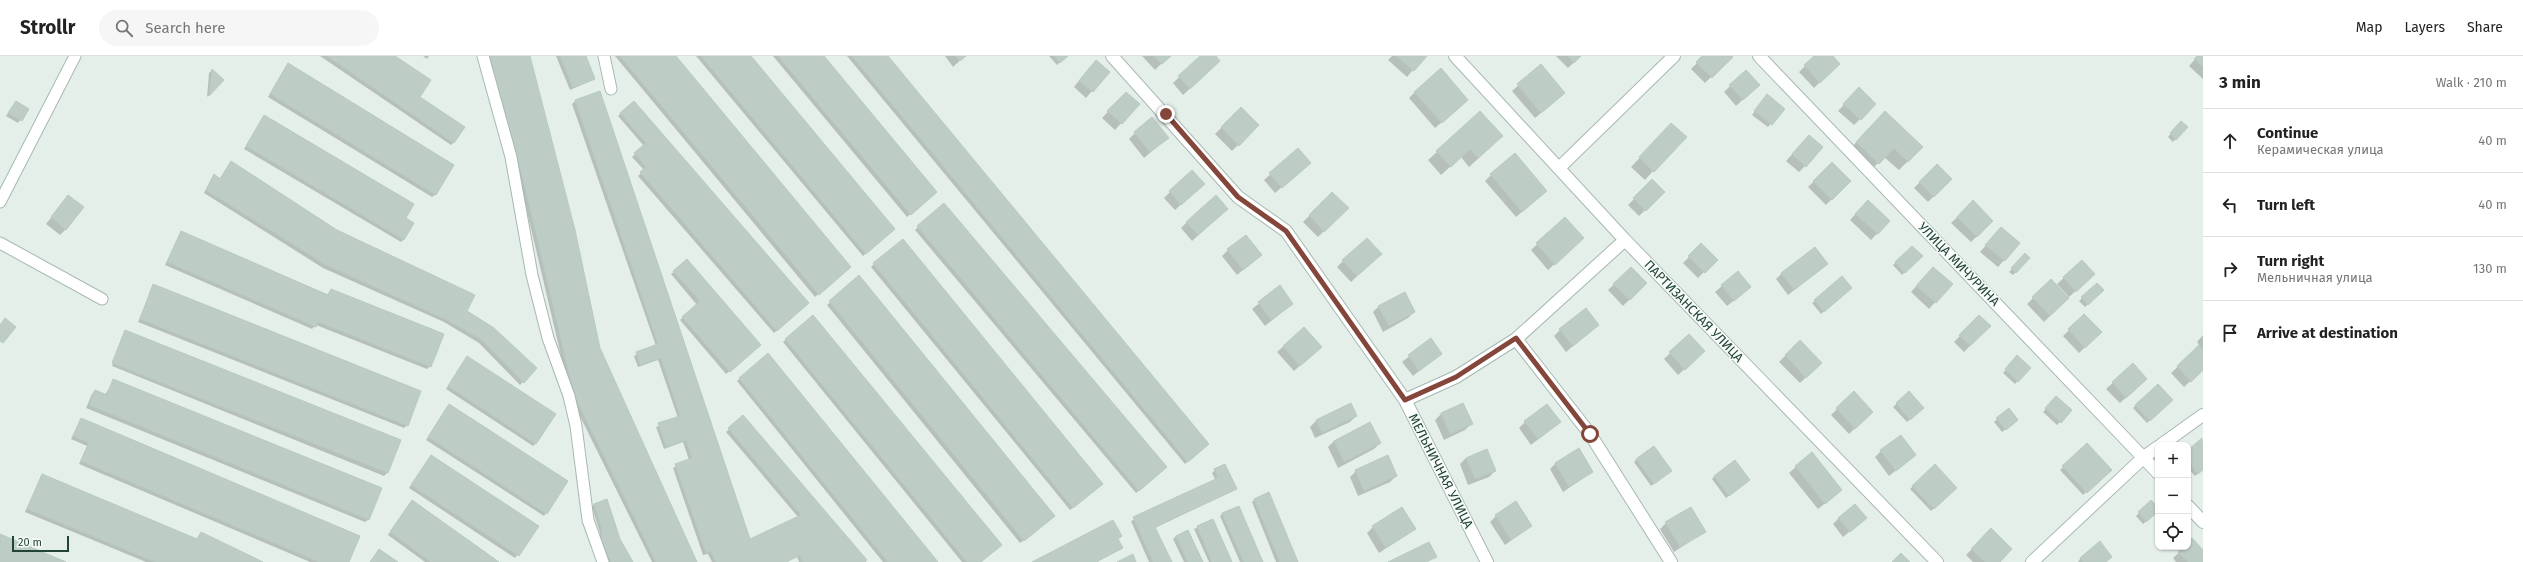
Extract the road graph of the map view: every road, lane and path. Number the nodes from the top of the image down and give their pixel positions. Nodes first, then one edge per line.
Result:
1 (75, 56) edge
2 (483, 56) edge
3 (604, 56) edge
4 (1112, 56) edge
5 (1455, 56) edge
6 (1674, 56) edge
7 (1759, 56) edge
8 (611, 89) dead end
9 (1559, 168) junction
10 (0, 202) edge
11 (1625, 240) junction
12 (0, 243) edge
13 (102, 299) dead end
14 (1516, 338) junction
15 (1405, 400) junction
16 (2203, 415) edge
17 (2165, 442) edge
18 (2155, 449) edge
19 (2144, 457) junction
20 (2155, 470) edge
21 (2191, 509) edge
22 (2203, 522) edge
23 (603, 562) edge
24 (1487, 562) edge
25 (1671, 562) edge
26 (1937, 562) edge
27 (2032, 562) edge

1 - 10 lane
2 - 23 lane
3 - 8 lane
4 - 15 street, МЕЛЬНИЧНАЯ УЛИЦА
5 - 9 street, ПАРТИЗАНСКАЯ УЛИЦА
6 - 9 street
7 - 19 street, УЛИЦА МИЧУРИНА
9 - 11 street, ПАРТИЗАНСКАЯ УЛИЦА
11 - 14 street
11 - 26 street, ПАРТИЗАНСКАЯ УЛИЦА
12 - 13 lane
14 - 15 street
14 - 25 street
15 - 24 street, МЕЛЬНИЧНАЯ УЛИЦА
16 - 17 street
18 - 19 street
19 - 20 street, УЛИЦА МИЧУРИНА
19 - 27 street
21 - 22 street

